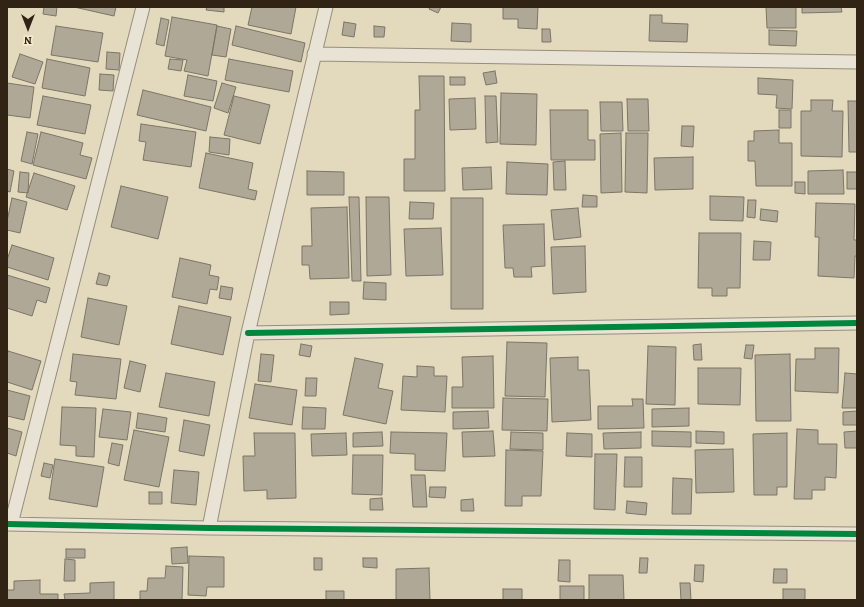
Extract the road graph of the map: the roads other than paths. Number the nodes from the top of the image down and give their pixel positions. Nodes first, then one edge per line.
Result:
1 (143, 7) edge
2 (326, 7) edge
3 (314, 54) junction
4 (857, 62) edge
5 (857, 323) edge
6 (248, 333) junction
7 (9, 524) edge
8 (208, 528) junction
9 (857, 534) edge

1 - 7 street
2 - 3 street
3 - 4 street
3 - 6 street
5 - 6 street
6 - 8 street
7 - 8 street
8 - 9 street

